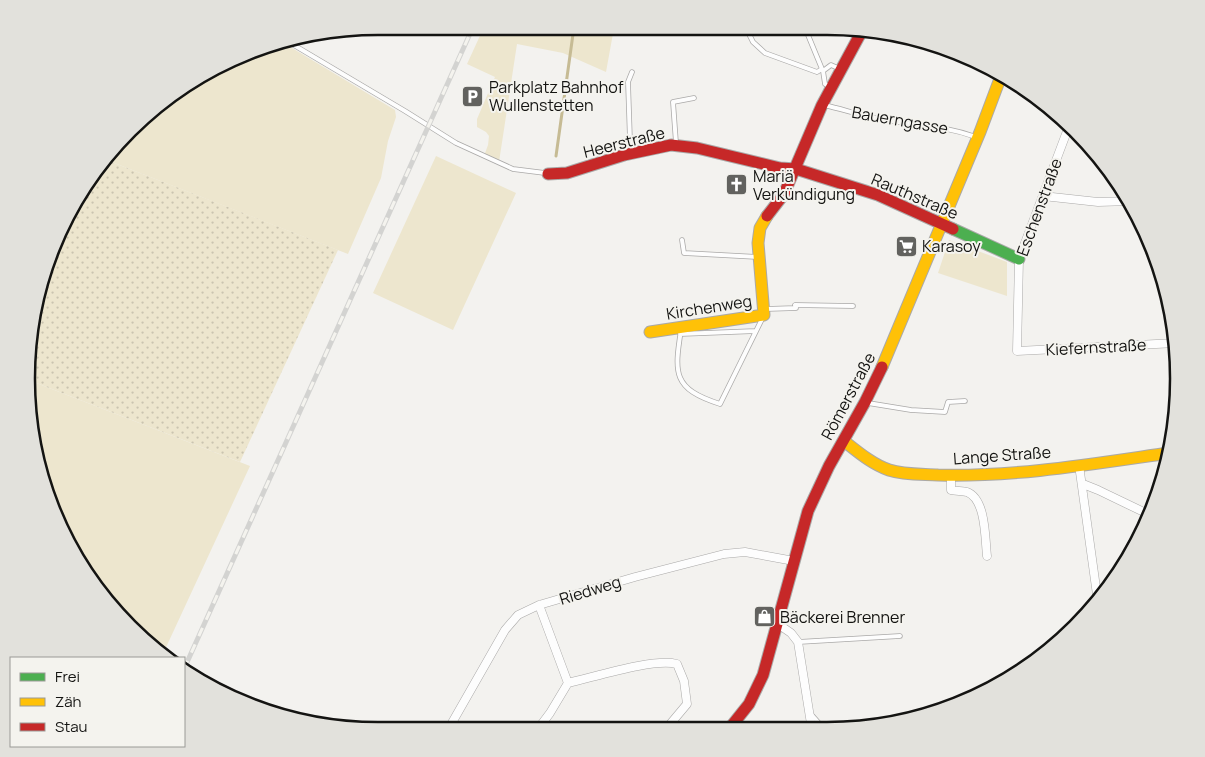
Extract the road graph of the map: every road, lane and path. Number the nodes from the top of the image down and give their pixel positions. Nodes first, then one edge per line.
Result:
1 (750, 35) edge
2 (808, 35) edge
3 (859, 37) edge
4 (295, 46) edge
5 (822, 70) junction
6 (840, 70) junction
7 (632, 72) dead end
8 (999, 82) edge
9 (831, 87) junction
10 (694, 98) dead end
11 (822, 105) junction
12 (1066, 133) edge
13 (978, 137) junction
14 (677, 146) junction
15 (634, 153) junction
16 (796, 168) junction
17 (548, 174) joint
18 (1043, 196) junction
19 (1120, 201) edge
20 (942, 223) junction
21 (682, 240) dead end
22 (759, 257) junction
23 (1019, 259) junction
24 (853, 306) dead end
25 (764, 312) junction
26 (681, 331) junction
27 (650, 332) dead end
28 (756, 332) junction
29 (1168, 343) edge
30 (1017, 351) joint
31 (965, 401) dead end
32 (865, 402) junction
33 (844, 441) junction
34 (1161, 455) edge
35 (1079, 465) junction
36 (951, 475) junction
37 (1082, 484) junction
38 (1143, 512) edge
39 (987, 556) dead end
40 (794, 561) junction
41 (1097, 591) edge
42 (539, 605) junction
43 (778, 624) junction
44 (900, 636) dead end
45 (798, 642) junction
46 (568, 683) junction
47 (809, 712) junction
48 (452, 722) edge
49 (543, 722) edge
50 (672, 722) edge
51 (736, 722) edge
52 (811, 722) edge
53 (818, 722) edge

1 - 5 lane
2 - 5 lane
3 - 6 street, Kirchenweg
4 - 17 lane
5 - 6 lane
5 - 9 lane
6 - 9 street, Kirchenweg
7 - 15 lane
8 - 13 street, Römerstraße
9 - 11 street, Kirchenweg
10 - 14 lane
11 - 13 lane, Bauerngasse
11 - 16 street, Kirchenweg
12 - 18 street, Eschenstraße
13 - 20 street, Römerstraße
14 - 15 street, Heerstraße
14 - 16 street, Heerstraße
15 - 17 street, Heerstraße
16 - 20 street, Rauthstraße
16 - 22 street, Kirchenweg
18 - 19 street
18 - 23 street, Eschenstraße
20 - 23 street, Rauthstraße
20 - 32 street, Römerstraße
21 - 22 lane
22 - 25 street, Kirchenweg
23 - 30 street, Eschenstraße
24 - 25 lane
25 - 26 street, Kirchenweg
25 - 28 lane
26 - 27 street, Kirchenweg
26 - 28 lane
26 - 28 lane
29 - 30 street, Kiefernstraße
31 - 32 lane
32 - 33 street, Römerstraße
33 - 36 street, Lange Straße
33 - 40 street, Römerstraße
34 - 35 street, Lange Straße
35 - 36 street, Lange Straße
35 - 37 street
36 - 39 street
37 - 38 street
37 - 41 street
40 - 42 street, Riedweg
40 - 43 street, Römerstraße
42 - 46 street
42 - 48 street, Riedweg
43 - 45 street
43 - 51 street, Römerstraße
44 - 45 lane
45 - 47 street
46 - 49 street
46 - 50 street
47 - 52 street
47 - 53 lane

